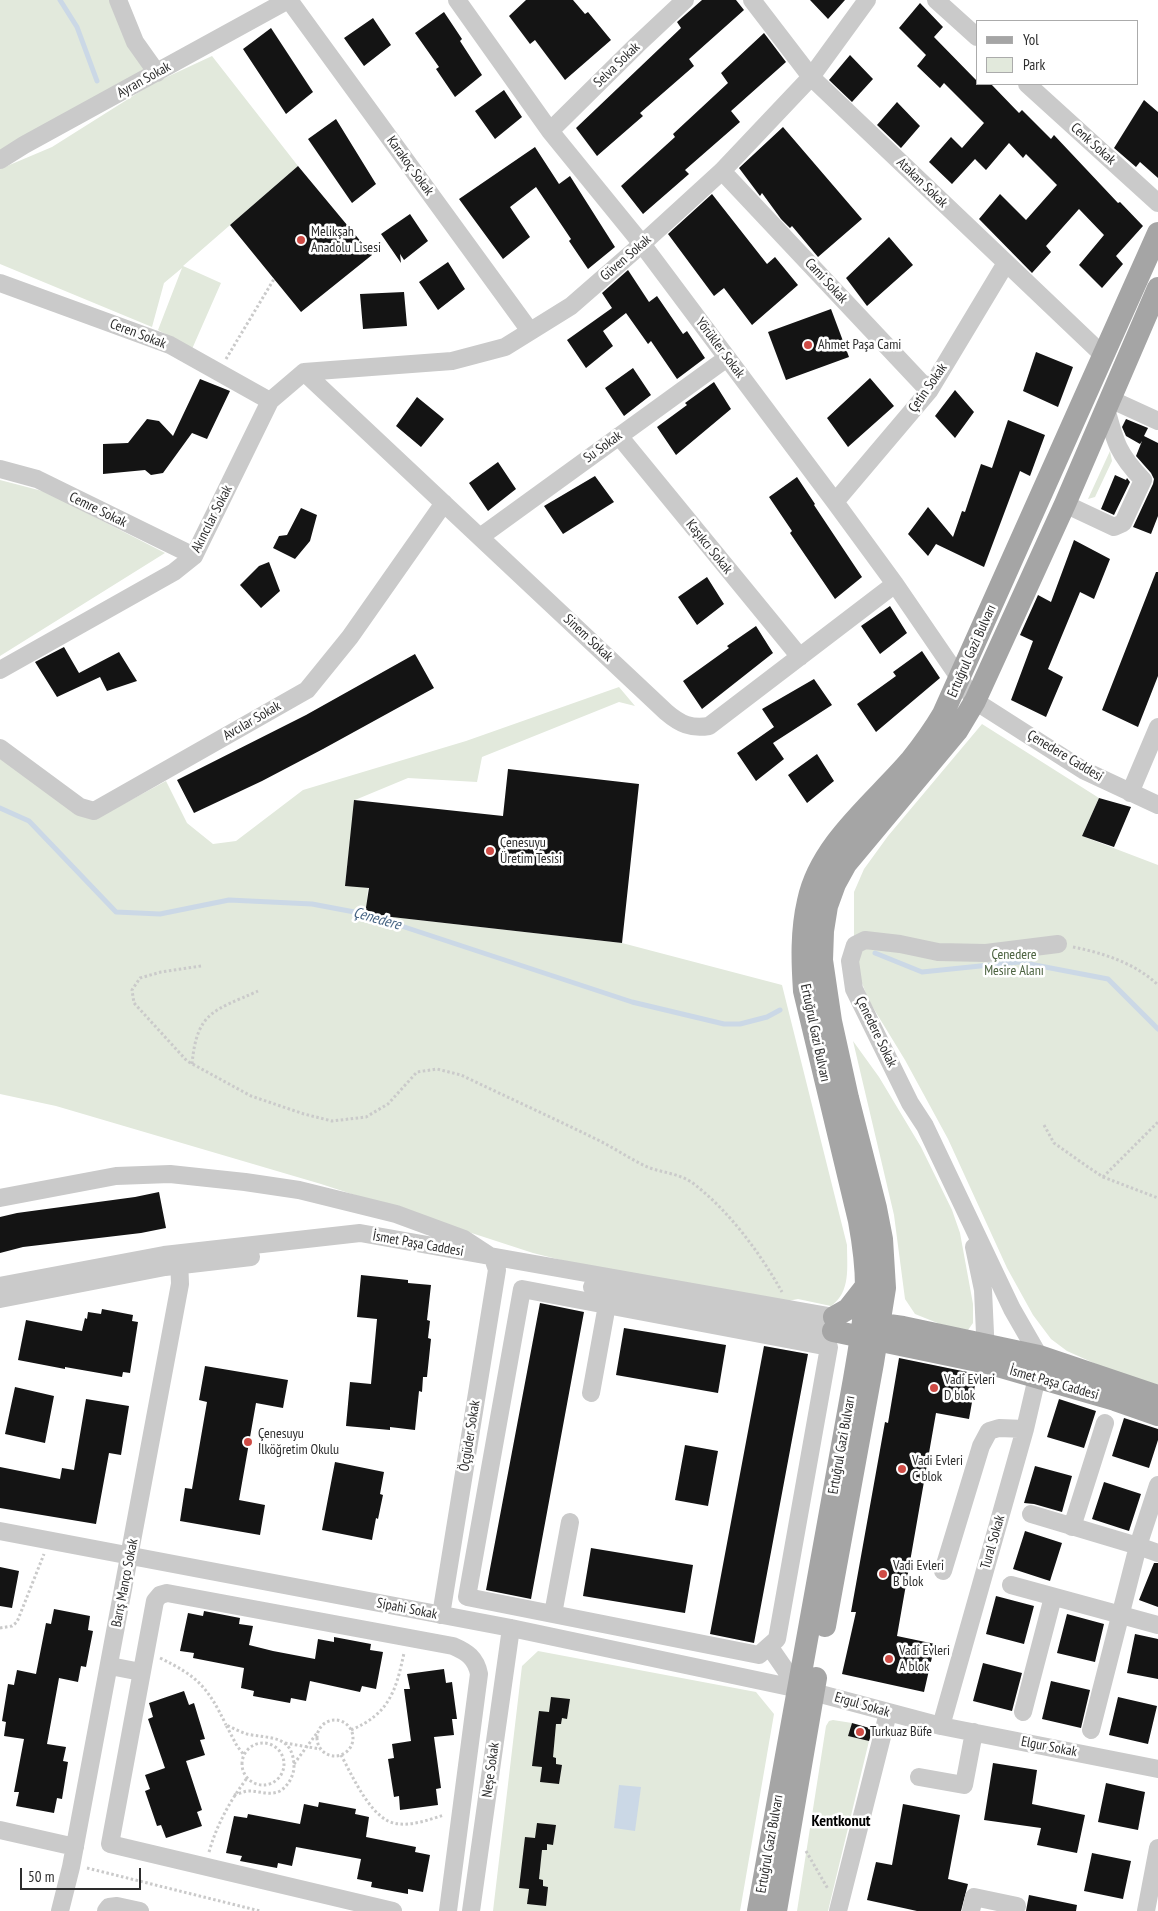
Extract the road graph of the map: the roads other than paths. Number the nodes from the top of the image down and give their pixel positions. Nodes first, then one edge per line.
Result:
1 (118, 0) edge
2 (289, 0) edge
3 (457, 0) edge
4 (685, 0) edge
5 (752, 0) edge
6 (867, 0) edge
7 (936, 0) edge
8 (976, 36) edge
9 (157, 73) junction
10 (811, 77) junction
11 (1028, 85) edge
12 (550, 131) junction
13 (0, 160) edge
14 (722, 171) junction
15 (1158, 203) edge
16 (1158, 232) edge
17 (642, 244) junction
18 (1006, 263) junction
19 (0, 283) edge
20 (1158, 288) edge
21 (530, 331) junction
22 (1104, 355) junction
23 (727, 358) junction
24 (304, 372) junction
25 (930, 391) junction
26 (270, 401) junction
27 (1108, 404) junction
28 (1158, 421) edge
29 (618, 436) junction
30 (0, 470) edge
31 (835, 502) junction
32 (444, 503) junction
33 (1065, 504) junction
34 (480, 537) junction
35 (194, 556) junction
36 (895, 584) junction
37 (800, 657) junction
38 (0, 670) edge
39 (960, 678) junction
40 (975, 700) junction
41 (1158, 728) edge
42 (0, 748) edge
43 (1130, 793) junction
44 (1158, 805) edge
45 (1058, 944) dead end
46 (0, 1198) edge
47 (969, 1220) junction
48 (179, 1259) junction
49 (495, 1264) junction
50 (0, 1286) edge
51 (875, 1287) junction
52 (0, 1299) edge
53 (607, 1305) junction
54 (833, 1324) junction
55 (880, 1333) junction
56 (986, 1354) junction
57 (1037, 1367) junction
58 (862, 1381) junction
59 (591, 1393) dead end
60 (1158, 1396) edge
61 (1158, 1415) edge
62 (1104, 1423) dead end
63 (1025, 1429) junction
64 (1158, 1485) edge
65 (1031, 1514) dead end
66 (570, 1522) dead end
67 (1072, 1527) junction
68 (0, 1531) edge
69 (1138, 1546) junction
70 (1158, 1554) edge
71 (130, 1556) junction
72 (943, 1570) dead end
73 (1011, 1585) dead end
74 (1053, 1596) junction
75 (553, 1614) junction
76 (440, 1615) junction
77 (1121, 1615) junction
78 (1158, 1625) edge
79 (511, 1628) junction
80 (769, 1646) junction
81 (110, 1666) junction
82 (141, 1672) junction
83 (806, 1690) junction
84 (1023, 1712) dead end
85 (888, 1713) junction
86 (941, 1726) junction
87 (1091, 1730) dead end
88 (974, 1732) junction
89 (1158, 1769) edge
90 (920, 1777) dead end
91 (0, 1830) edge
92 (1158, 1848) edge
93 (74, 1856) junction
94 (1017, 1906) dead end
95 (838, 1909) edge
96 (60, 1911) edge
97 (106, 1911) edge
98 (140, 1911) edge
99 (393, 1911) edge
100 (448, 1911) edge
101 (471, 1911) edge
102 (758, 1911) edge
103 (776, 1911) edge
104 (971, 1911) edge
105 (1146, 1911) edge

1 - 9 street
2 - 9 street, Ayran Sokak
2 - 21 street, Karakoç Sokak
3 - 12 street, Yörükler Sokak
4 - 12 street, Selva Sokak
5 - 10 street, Atakan Sokak
6 - 10 street, Güven Sokak
7 - 8 street
9 - 13 street, Ayran Sokak
10 - 14 street, Güven Sokak
10 - 18 street, Atakan Sokak
11 - 15 street, Cenk Sokak
12 - 17 street, Yörükler Sokak
14 - 17 street, Güven Sokak
14 - 25 street, Cami Sokak
16 - 22 main road, Ertuğrul Gazi Bulvarı
17 - 21 street, Güven Sokak
17 - 23 street, Yörükler Sokak
18 - 22 street, Atakan Sokak
18 - 25 street, Çetin Sokak
19 - 26 street, Ceren Sokak
20 - 27 main road, Ertuğrul Gazi Bulvarı
21 - 24 street, Güven Sokak
22 - 39 main road, Ertuğrul Gazi Bulvarı
23 - 29 street, Su Sokak
23 - 31 street, Yörükler Sokak
24 - 26 street, Akıncılar Sokak
24 - 32 street, Sinem Sokak
25 - 31 street, Çetin Sokak
26 - 35 street, Akıncılar Sokak
27 - 28 street
27 - 33 main road, Ertuğrul Gazi Bulvarı
27 - 33 street
29 - 34 street, Su Sokak
29 - 37 street, Kaşıkcı Sokak
30 - 35 street, Cemre Sokak
31 - 36 street, Yörükler Sokak
32 - 34 street, Sinem Sokak
32 - 42 street, Avcılar Sokak
33 - 40 main road, Ertuğrul Gazi Bulvarı
34 - 37 street, Sinem Sokak
35 - 38 street, Akıncılar Sokak
36 - 37 street, Sinem Sokak
36 - 39 street, Yörükler Sokak
39 - 40 street, Yörükler Sokak
39 - 51 main road, Ertuğrul Gazi Bulvarı
40 - 43 street, Çenedere Caddesi
40 - 51 main road, Ertuğrul Gazi Bulvarı
41 - 43 street
43 - 44 street, Çenedere Caddesi
45 - 47 street, Çenedere Sokak
46 - 49 street
47 - 56 street, Çenedere Sokak
47 - 57 street, Çenedere Sokak
48 - 49 street, İsmet Paşa Caddesi
48 - 50 street, İsmet Paşa Caddesi
48 - 52 street, İsmet Paşa Caddesi
48 - 71 street, Barış Manço Sokak
49 - 54 street, İsmet Paşa Caddesi
49 - 54 street, İsmet Paşa Caddesi
49 - 76 street, Öçgüder Sokak
51 - 54 main road
51 - 55 main road, Ertuğrul Gazi Bulvarı
51 - 55 main road
53 - 59 street
53 - 75 street
53 - 80 street
54 - 55 main road, İsmet Paşa Caddesi
54 - 58 main road
55 - 56 main road, İsmet Paşa Caddesi
55 - 58 main road, Ertuğrul Gazi Bulvarı
55 - 58 main road
56 - 57 main road, İsmet Paşa Caddesi
57 - 60 main road, İsmet Paşa Caddesi
57 - 61 main road, İsmet Paşa Caddesi
57 - 63 street, Tural Sokak
58 - 83 main road, Ertuğrul Gazi Bulvarı
62 - 67 street
63 - 72 street
63 - 86 street, Tural Sokak
64 - 69 street
65 - 67 street
66 - 75 street
67 - 69 street
68 - 71 street, Sipahi Sokak
69 - 70 street
69 - 77 street
71 - 76 street, Sipahi Sokak
71 - 81 street, Barış Manço Sokak
73 - 74 street
74 - 77 street
74 - 84 street
75 - 80 street
76 - 79 street, Sipahi Sokak
77 - 78 street
77 - 87 street
79 - 83 street, Sipahi Sokak
79 - 101 street, Neşe Sokak
80 - 83 street
81 - 82 street
81 - 93 street, Barış Manço Sokak
82 - 99 street
82 - 100 street
83 - 85 street, Ergul Sokak
83 - 102 main road, Ertuğrul Gazi Bulvarı
83 - 103 main road, Ertuğrul Gazi Bulvarı
85 - 86 street, Ergul Sokak
85 - 95 street
86 - 88 street, Elgur Sokak
88 - 89 street, Elgur Sokak
88 - 90 street
91 - 93 street
92 - 105 street
93 - 96 street, Barış Manço Sokak
94 - 104 street
97 - 98 street

